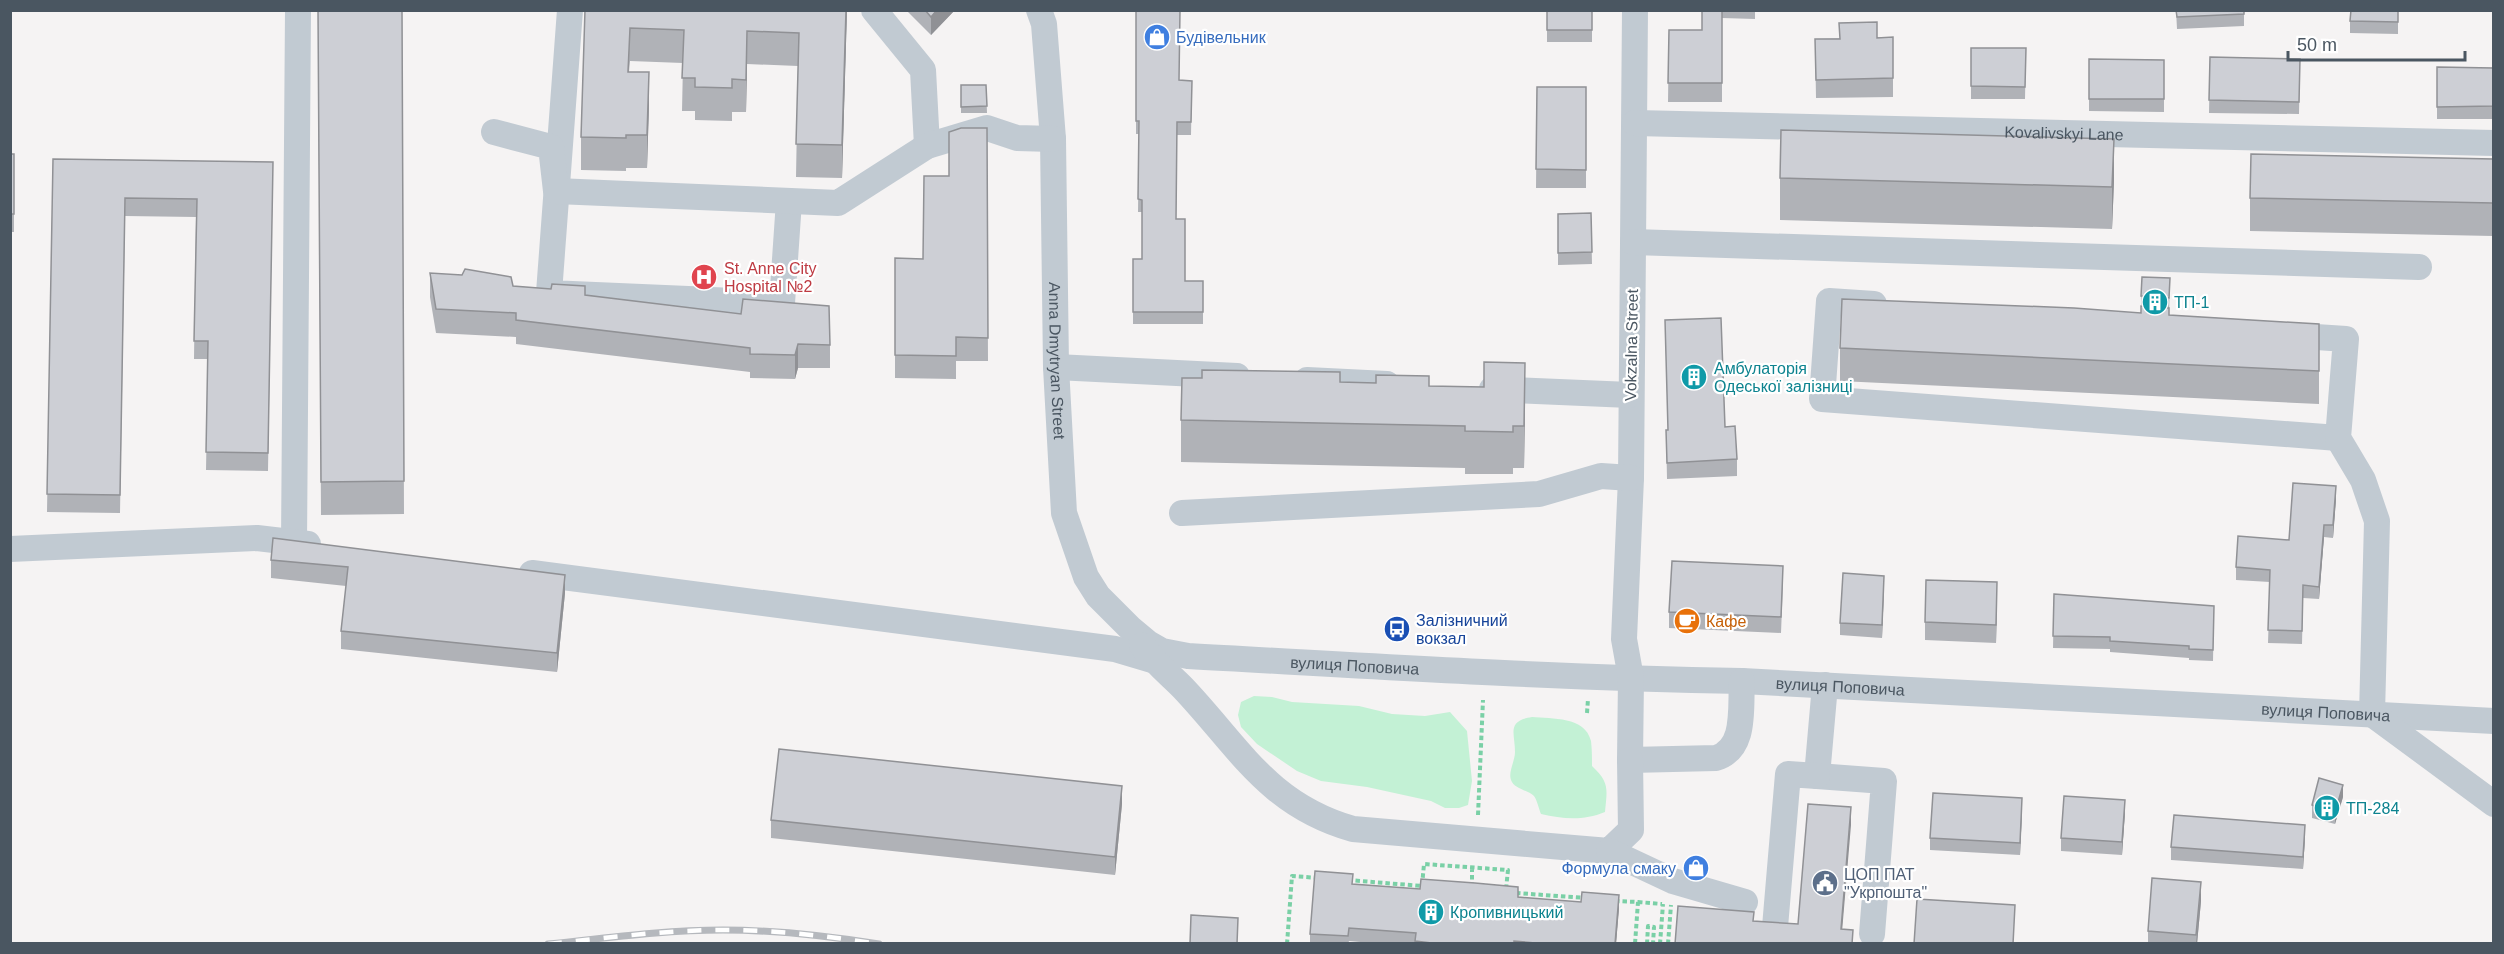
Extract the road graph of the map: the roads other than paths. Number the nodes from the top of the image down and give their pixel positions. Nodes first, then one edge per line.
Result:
1 (298, 10) edge
2 (570, 10) edge
3 (874, 10) edge
4 (1040, 10) edge
5 (1635, 10) edge
6 (1635, 123) junction
7 (494, 132) dead end
8 (1053, 139) junction
9 (2493, 143) edge
10 (927, 146) junction
11 (556, 190) junction
12 (789, 201) junction
13 (1633, 242) junction
14 (2419, 267) dead end
15 (1900, 306) edge
16 (2264, 333) edge
17 (1056, 367) junction
18 (1414, 385) edge
19 (1473, 388) edge
20 (1630, 395) junction
21 (2338, 438) junction
22 (1631, 478) junction
23 (1182, 513) dead end
24 (294, 543) junction
25 (329, 547) edge
26 (10, 549) edge
27 (506, 570) edge
28 (1130, 628) junction
29 (1188, 656) joint
30 (1152, 660) junction
31 (1631, 678) junction
32 (1742, 681) junction
33 (1826, 685) junction
34 (2372, 714) junction
35 (2493, 720) edge
36 (1630, 760) junction
37 (1817, 776) junction
38 (2493, 804) edge
39 (1609, 851) junction
40 (1744, 902) dead end
41 (1775, 927) edge
42 (1872, 934) dead end

1 - 24 street
2 - 11 street
3 - 10 street
4 - 8 street, Anna Dmytryan Street
5 - 6 street, Vokzalna Street
6 - 9 street, Kovalivskyi Lane
6 - 13 street, Vokzalna Street
7 - 11 street
8 - 10 street
8 - 17 street, Anna Dmytryan Street
10 - 12 street
11 - 12 street
11 - 12 street
13 - 14 street
13 - 20 street, Vokzalna Street
15 - 21 street
16 - 21 street
17 - 18 street
17 - 28 street, Anna Dmytryan Street
19 - 20 street
20 - 22 street, Vokzalna Street
21 - 34 street
22 - 23 street
22 - 31 street, Vokzalna Street
24 - 25 street
24 - 26 street
27 - 30 street
28 - 29 street, Anna Dmytryan Street
28 - 30 street
29 - 31 street, вулиця Поповича
30 - 39 street
31 - 32 street, вулиця Поповича
31 - 36 street, Vokzalna Street
32 - 33 street, вулиця Поповича
32 - 36 street
33 - 34 street, вулиця Поповича
33 - 37 street
34 - 35 street, вулиця Поповича
34 - 38 street
36 - 39 street, Vokzalna Street
37 - 41 street
37 - 42 street
39 - 40 street

